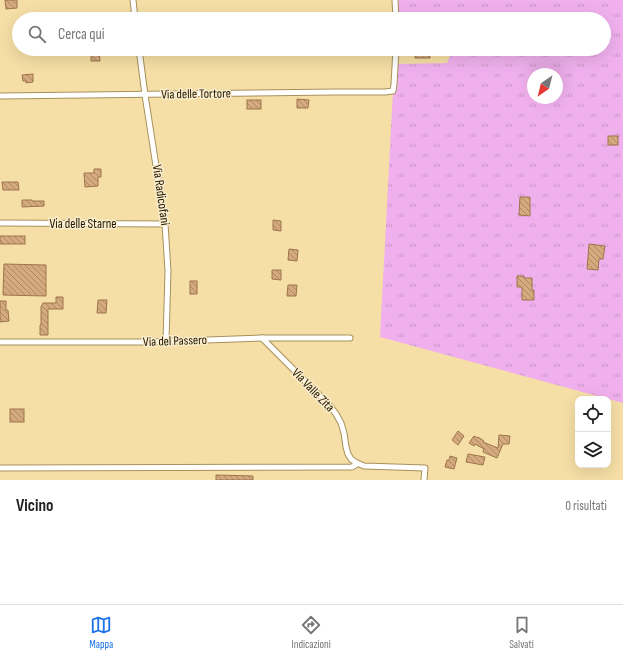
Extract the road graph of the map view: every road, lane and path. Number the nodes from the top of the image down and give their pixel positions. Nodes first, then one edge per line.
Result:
1 (133, 0) edge
2 (395, 0) edge
3 (134, 12) edge
4 (396, 12) edge
5 (140, 56) edge
6 (396, 56) edge
7 (145, 95) junction
8 (0, 96) edge
9 (0, 223) edge
10 (165, 224) junction
11 (262, 338) junction
12 (350, 338) dead end
13 (0, 342) edge
14 (166, 342) junction
15 (357, 464) junction
16 (0, 468) edge
17 (424, 480) edge

1 - 3 street
2 - 4 street
5 - 7 street, Via Radicofani
6 - 7 street, Via delle Tortore
7 - 8 street, Via delle Tortore
7 - 10 street, Via Radicofani
9 - 10 street, Via delle Starne
10 - 14 street, Via Radicofani
11 - 12 street, Via del Passero
11 - 14 street, Via del Passero
11 - 15 street, Via Valle Zita
13 - 14 street, Via del Passero
15 - 16 street
15 - 17 street

